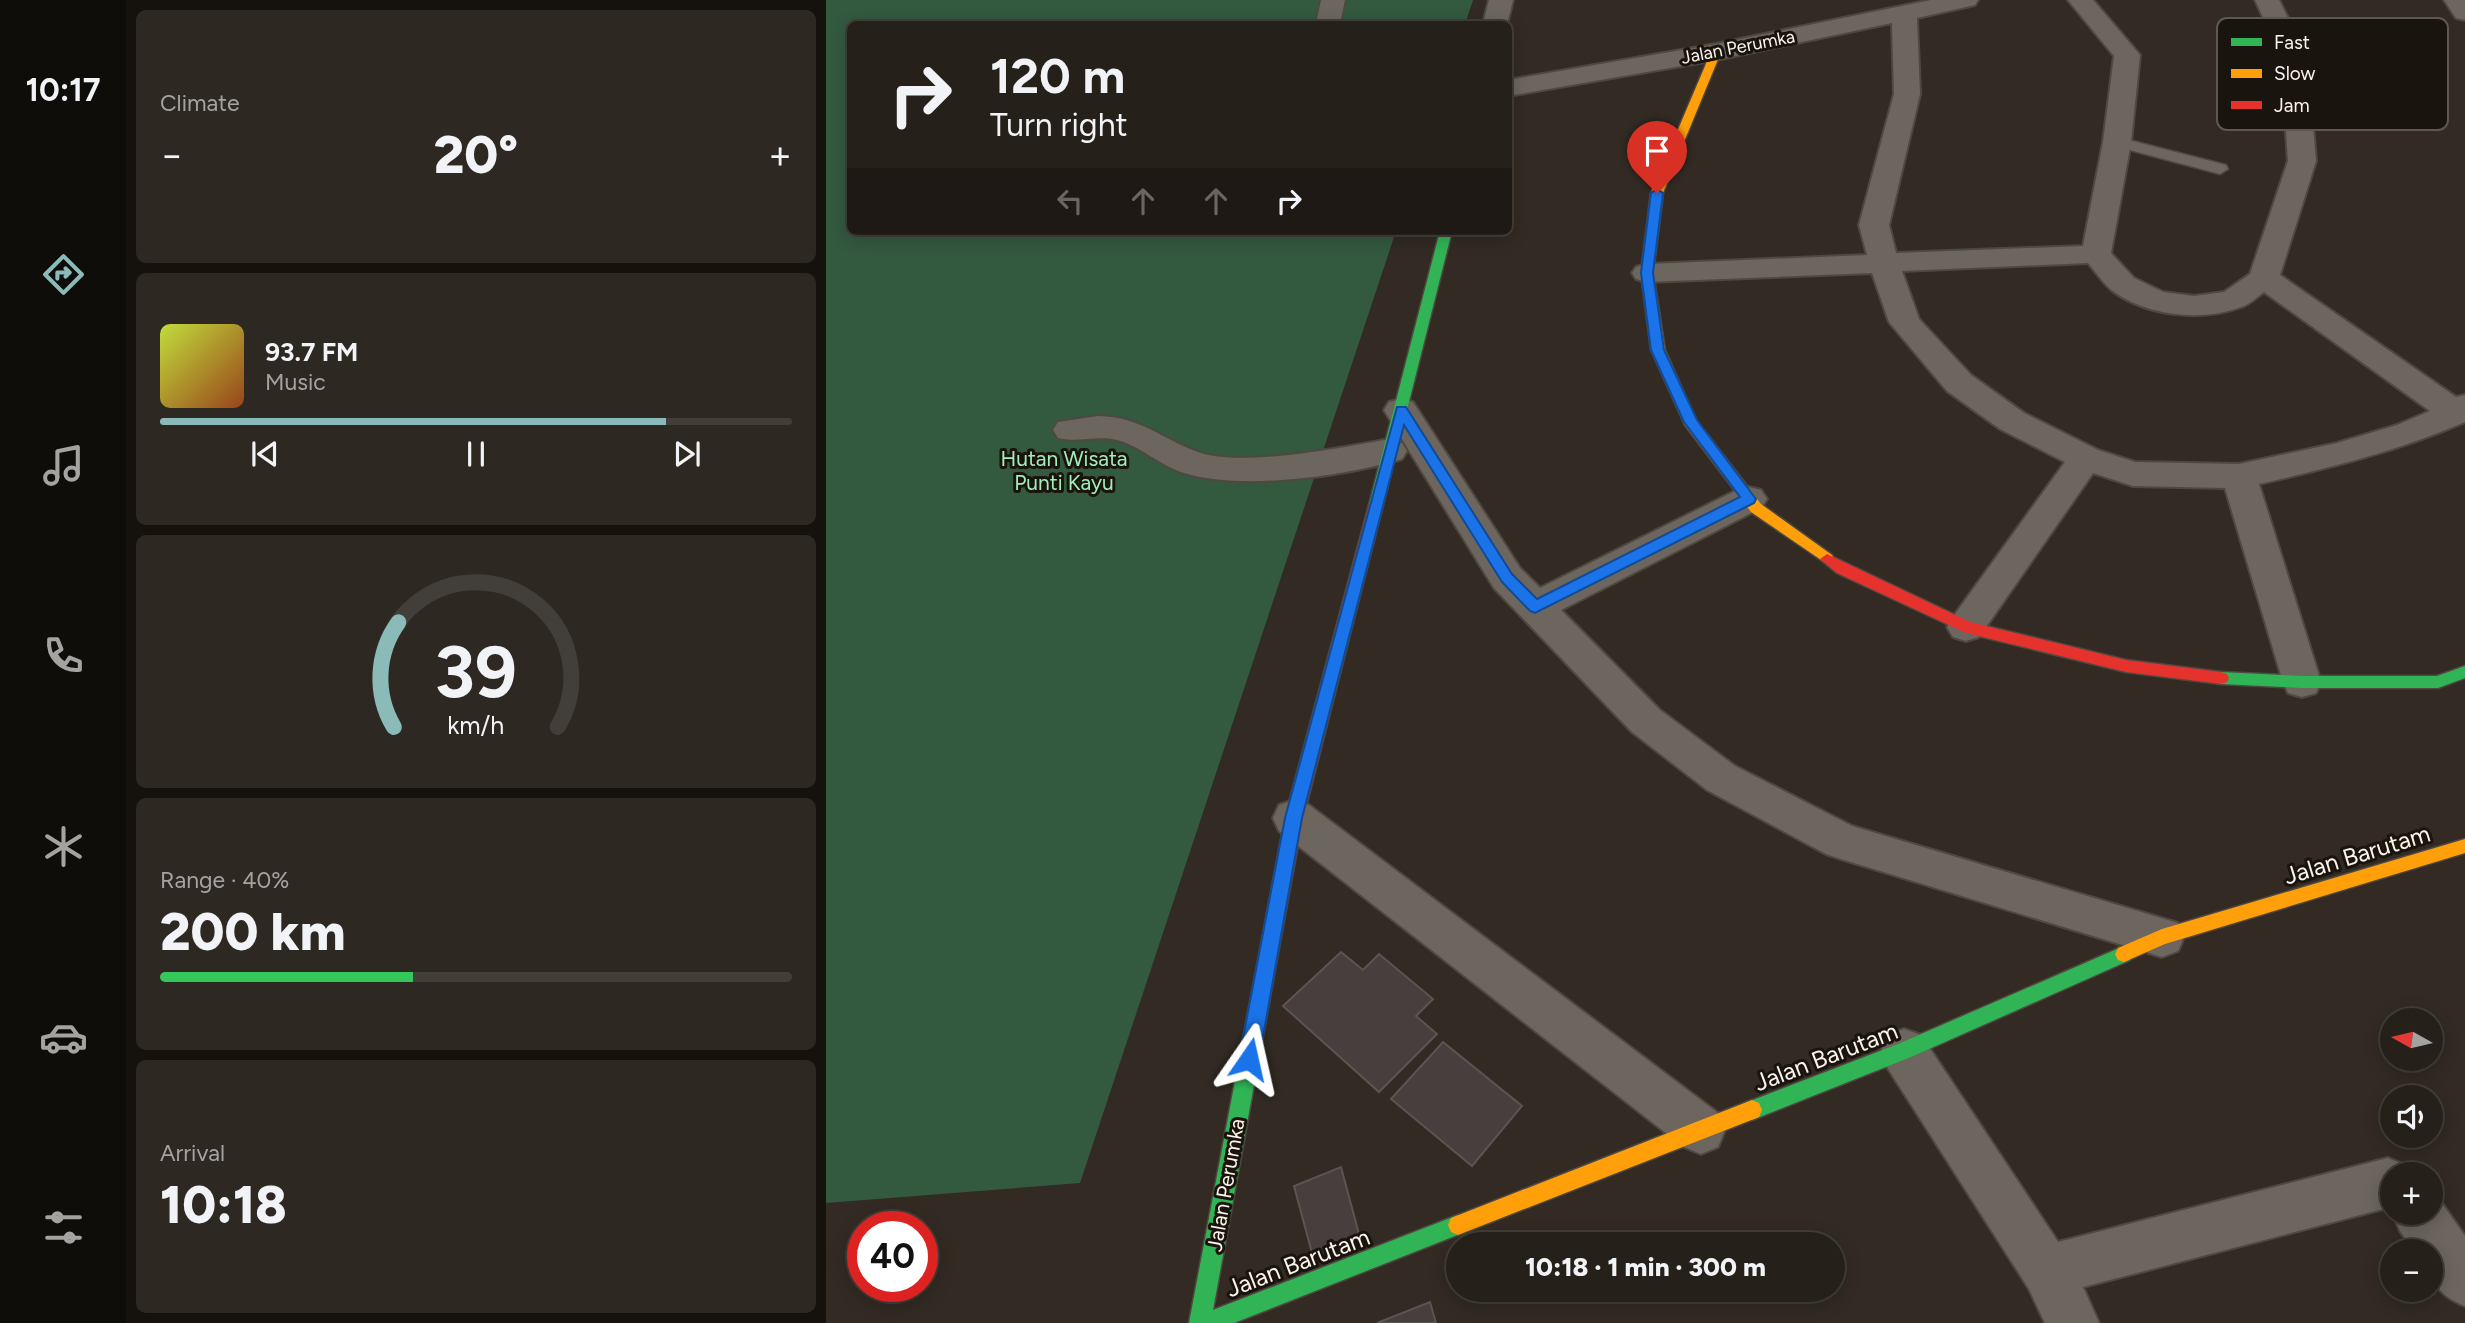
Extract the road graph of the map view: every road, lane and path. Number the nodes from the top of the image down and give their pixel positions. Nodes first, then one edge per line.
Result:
1 (1333, 0) edge
2 (1501, 0) edge
3 (1966, 0) edge
4 (2080, 0) edge
5 (2267, 0) edge
6 (2456, 0) edge
7 (1904, 13) junction
8 (2465, 13) edge
9 (2276, 18) edge
10 (1329, 21) edge
11 (1496, 21) edge
12 (1716, 52) junction
13 (1512, 87) edge
14 (2300, 130) edge
15 (2117, 142) junction
16 (2220, 170) dead end
17 (1445, 235) edge
18 (2096, 254) junction
19 (1884, 263) junction
20 (1647, 273) junction
21 (2264, 278) junction
22 (1401, 410) junction
23 (2461, 410) edge
24 (1070, 430) dead end
25 (1390, 451) junction
26 (2086, 458) junction
27 (2239, 476) junction
28 (1749, 499) junction
29 (1535, 607) junction
30 (1966, 627) junction
31 (2465, 672) edge
32 (2302, 682) junction
33 (1294, 818) junction
34 (2465, 846) edge
35 (2162, 937) junction
36 (1904, 1051) junction
37 (1701, 1130) junction
38 (2380, 1185) edge
39 (2426, 1225) edge
40 (2047, 1271) junction
41 (2465, 1280) edge
42 (1200, 1323) edge
43 (1207, 1323) edge
44 (2073, 1323) edge

1 - 10 street
2 - 11 street
3 - 7 street, Jalan Perumka
4 - 15 street
5 - 9 street
6 - 8 street
7 - 12 street, Jalan Perumka
7 - 19 street
12 - 13 street, Jalan Perumka
12 - 20 street
14 - 21 street
15 - 16 lane
15 - 18 street
17 - 22 street, Jalan Perumka
18 - 19 street
18 - 21 street
19 - 20 street
19 - 26 street
20 - 28 street
21 - 23 street
22 - 25 street, Jalan Perumka
22 - 29 street
23 - 27 street
24 - 25 street
25 - 33 street, Jalan Perumka
26 - 27 street
26 - 30 street
27 - 32 street
28 - 29 street
28 - 30 street
29 - 35 street
30 - 32 street
31 - 32 street
33 - 37 street
33 - 42 street, Jalan Perumka
34 - 35 street, Jalan Barutam
35 - 36 street, Jalan Barutam
36 - 37 street, Jalan Barutam
36 - 40 street
37 - 43 street, Jalan Barutam
38 - 40 street
39 - 41 street
40 - 44 street

